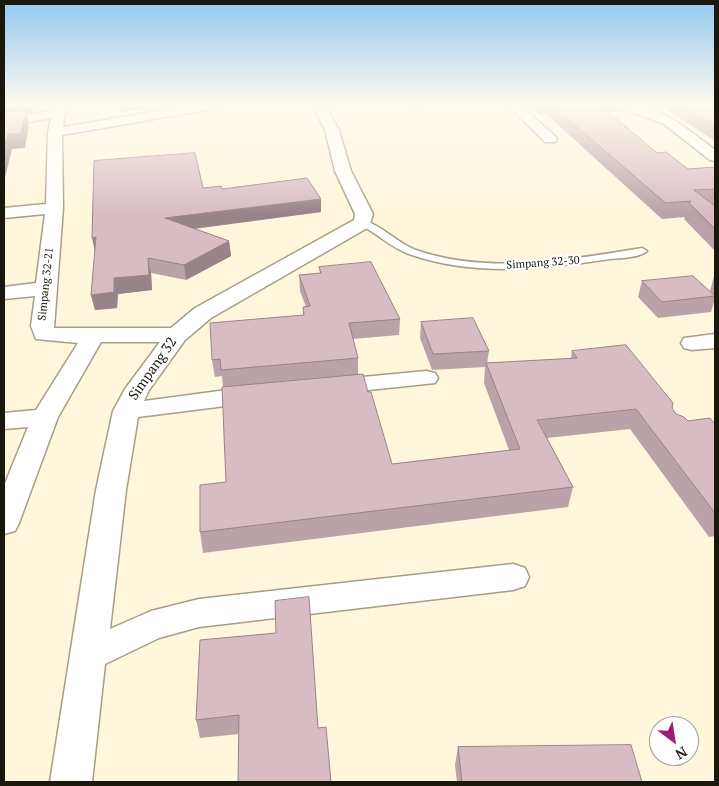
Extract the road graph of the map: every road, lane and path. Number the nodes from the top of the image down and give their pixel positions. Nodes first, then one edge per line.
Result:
1 (58, 142) edge
2 (335, 142) edge
3 (695, 142) edge
4 (715, 157) edge
5 (54, 208) junction
6 (4, 214) edge
7 (363, 223) junction
8 (642, 251) dead end
9 (46, 288) junction
10 (4, 293) edge
11 (177, 334) junction
12 (94, 336) junction
13 (715, 341) edge
14 (692, 343) dead end
15 (426, 378) dead end
16 (310, 389) edge
17 (281, 392) edge
18 (126, 411) junction
19 (45, 417) junction
20 (4, 421) edge
21 (4, 522) edge
22 (513, 576) dead end
23 (87, 656) junction
24 (71, 782) edge

1 - 5 street, Simpang 32-21
2 - 7 street
3 - 4 street
5 - 6 street
5 - 9 street, Simpang 32-21
7 - 8 lane, Simpang 32-30
7 - 11 street, Simpang 32
9 - 10 street
9 - 12 street, Simpang 32-21
11 - 12 street, Simpang 32-21
11 - 18 street, Simpang 32
12 - 19 street
13 - 14 street
15 - 16 street
17 - 18 street
18 - 23 street, Simpang 32
19 - 20 street
19 - 21 street
22 - 23 street
23 - 24 street, Simpang 32

